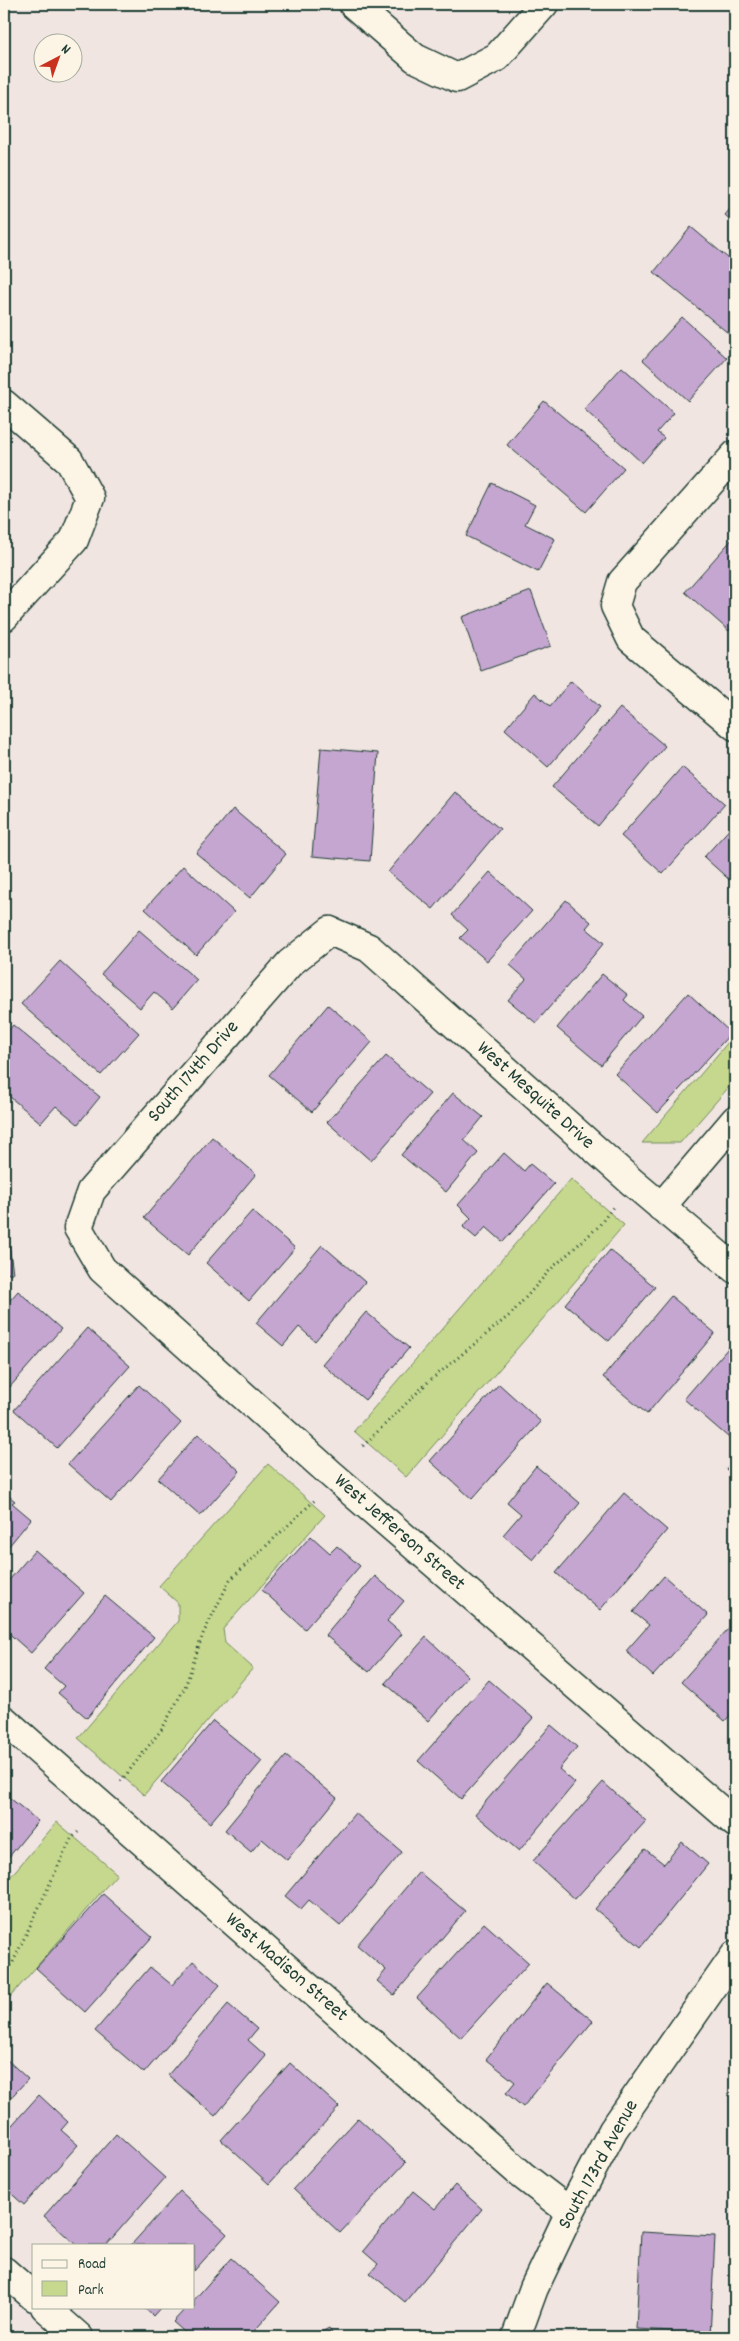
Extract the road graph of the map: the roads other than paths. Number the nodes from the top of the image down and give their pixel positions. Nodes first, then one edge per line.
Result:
1 (353, 4) edge
2 (544, 4) edge
3 (4, 404) edge
4 (735, 455) edge
5 (4, 618) edge
6 (735, 726) edge
7 (330, 931) joint
8 (735, 1120) edge
9 (661, 1207) junction
10 (78, 1228) joint
11 (735, 1270) edge
12 (4, 1720) edge
13 (735, 1824) edge
14 (735, 1954) edge
15 (570, 2212) junction
16 (4, 2271) edge
17 (32, 2296) edge
18 (46, 2308) edge
19 (79, 2337) edge
20 (516, 2337) edge

1 - 2 street
3 - 5 street
4 - 6 street
7 - 9 street, West Mesquite Drive
7 - 10 street, South 174th Drive
8 - 9 street
9 - 11 street, West Mesquite Drive
10 - 13 street, West Jefferson Street
12 - 15 street, West Madison Street
14 - 15 street, South 173rd Avenue
15 - 20 street, South 173rd Avenue
16 - 17 street
18 - 19 street

